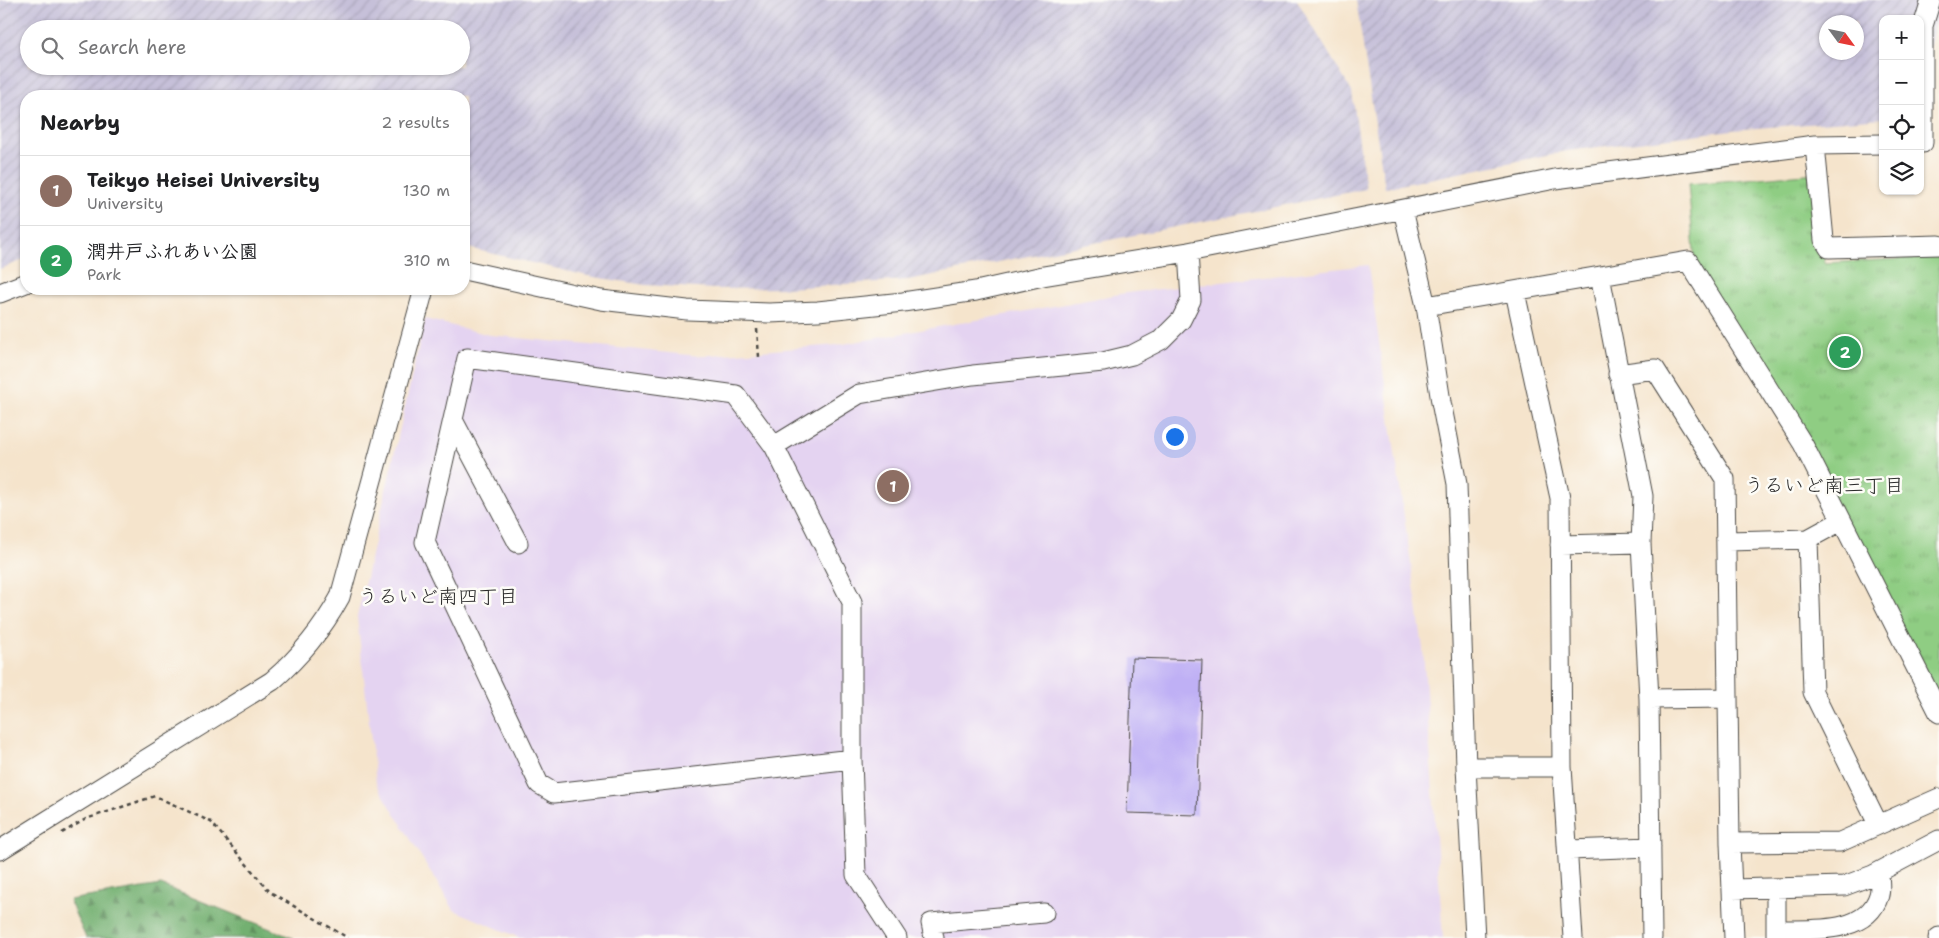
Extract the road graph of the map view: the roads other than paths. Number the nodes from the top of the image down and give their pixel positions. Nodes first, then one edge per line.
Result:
1 (1931, 0) edge
2 (1931, 26) edge
3 (1927, 142) edge
4 (1879, 144) edge
5 (1815, 145) junction
6 (1403, 210) junction
7 (1939, 245) edge
8 (1188, 252) junction
9 (470, 271) edge
10 (1600, 276) junction
11 (20, 285) edge
12 (1514, 292) junction
13 (0, 293) edge
14 (422, 295) edge
15 (1426, 306) junction
16 (1618, 374) junction
17 (453, 420) junction
18 (774, 446) junction
19 (1841, 521) junction
20 (1808, 538) junction
21 (1727, 542) junction
22 (518, 543) dead end
23 (1641, 543) junction
24 (1560, 545) junction
25 (1728, 698) junction
26 (1649, 699) junction
27 (1939, 713) edge
28 (852, 759) junction
29 (1466, 767) junction
30 (1562, 767) junction
31 (1939, 798) edge
32 (1878, 824) junction
33 (1939, 840) edge
34 (1730, 843) junction
35 (1651, 847) junction
36 (0, 850) edge
37 (1569, 850) junction
38 (1880, 872) junction
39 (1776, 888) junction
40 (1732, 889) junction
41 (1044, 913) dead end
42 (1776, 934) edge
43 (897, 938) edge
44 (934, 938) edge
45 (1475, 938) edge
46 (1573, 938) edge
47 (1652, 938) edge
48 (1734, 938) edge

1 - 2 street
2 - 3 street
4 - 5 street
5 - 6 street
5 - 7 street
6 - 8 street
6 - 15 street
8 - 9 street
8 - 18 street
10 - 12 street
10 - 16 street
10 - 19 street
11 - 13 street
12 - 15 street
12 - 24 street
14 - 36 street
15 - 29 street
16 - 21 street
16 - 23 street
17 - 18 street
17 - 22 street
17 - 28 street
18 - 28 street
19 - 20 street
19 - 27 street
20 - 21 street
20 - 32 street
21 - 25 street
23 - 24 street
23 - 26 street
24 - 30 street
25 - 26 street
25 - 34 street
26 - 35 street
28 - 43 street
29 - 30 street
29 - 45 street
30 - 37 street
31 - 32 street
32 - 34 street
33 - 38 street
34 - 40 street
35 - 37 street
35 - 47 street
37 - 46 street
38 - 39 street
38 - 42 street
39 - 40 street
39 - 42 street
40 - 48 street
41 - 44 street

